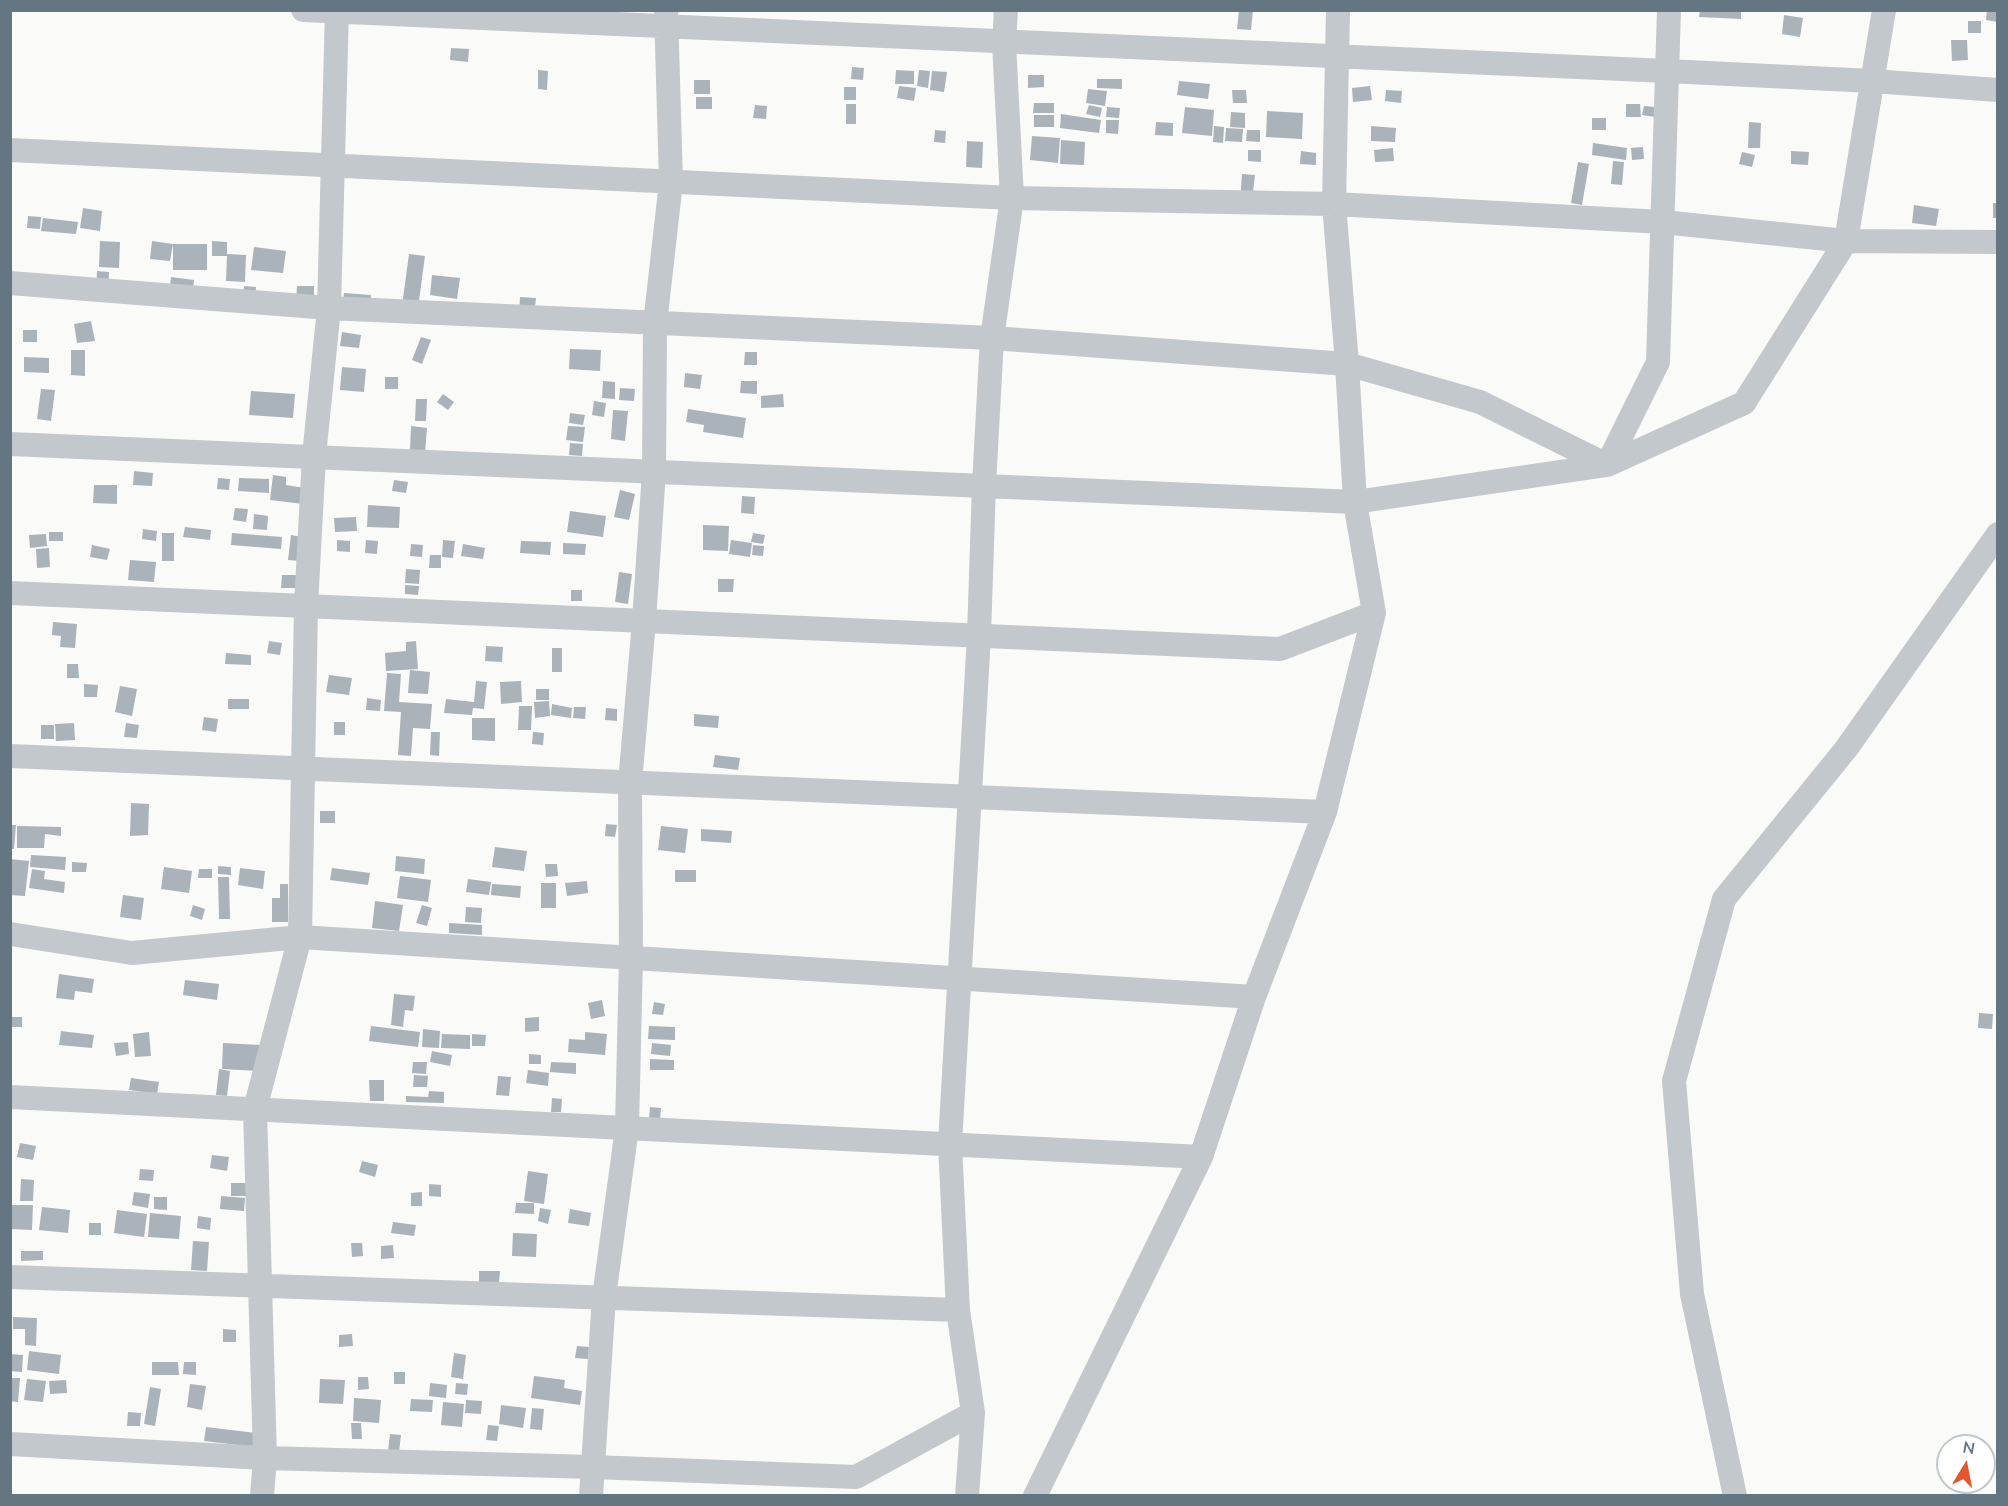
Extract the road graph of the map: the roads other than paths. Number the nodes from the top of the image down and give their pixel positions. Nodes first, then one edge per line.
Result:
1 (303, 10) edge
2 (1006, 10) edge
3 (1338, 10) edge
4 (1669, 10) edge
5 (1884, 10) edge
6 (337, 11) edge
7 (666, 19) edge
8 (1004, 43) junction
9 (1337, 58) junction
10 (1667, 71) junction
11 (1872, 81) junction
12 (1998, 90) edge
13 (10, 150) edge
14 (334, 166) junction
15 (671, 182) junction
16 (1012, 198) junction
17 (1334, 204) junction
18 (1663, 222) junction
19 (1846, 241) junction
20 (1998, 242) edge
21 (10, 283) edge
22 (329, 308) junction
23 (655, 324) junction
24 (992, 338) junction
25 (1347, 364) junction
26 (10, 444) edge
27 (314, 456) junction
28 (1606, 465) junction
29 (654, 471) junction
30 (984, 485) junction
31 (1355, 502) junction
32 (1998, 534) edge
33 (10, 593) edge
34 (306, 606) junction
35 (1374, 613) junction
36 (644, 621) junction
37 (979, 635) junction
38 (10, 756) edge
39 (303, 769) junction
40 (630, 783) junction
41 (969, 797) junction
42 (1325, 812) junction
43 (10, 934) edge
44 (300, 937) junction
45 (631, 958) junction
46 (959, 978) junction
47 (1254, 997) junction
48 (10, 1097) edge
49 (255, 1109) junction
50 (627, 1128) junction
51 (950, 1144) junction
52 (1202, 1157) junction
53 (10, 1276) edge
54 (262, 1285) junction
55 (604, 1297) junction
56 (958, 1310) junction
57 (972, 1413) junction
58 (10, 1444) edge
59 (266, 1458) junction
60 (593, 1467) junction
61 (850, 1486) edge
62 (262, 1496) edge
63 (591, 1496) edge
64 (967, 1496) edge
65 (1035, 1496) edge
66 (1735, 1496) edge

1 - 6 street
2 - 8 street
3 - 9 street
4 - 10 street
5 - 11 street
6 - 7 street
6 - 14 street
7 - 8 street
7 - 15 street
8 - 9 street
8 - 16 street
9 - 10 street
9 - 17 street
10 - 11 street
10 - 18 street
11 - 12 street
11 - 19 street
13 - 14 street
14 - 15 street
14 - 22 street
15 - 16 street
15 - 23 street
16 - 17 street
16 - 24 street
17 - 18 street
17 - 25 street
18 - 19 street
18 - 28 street
19 - 20 street
19 - 28 street
21 - 22 street
22 - 23 street
22 - 27 street
23 - 24 street
23 - 29 street
24 - 25 street
24 - 30 street
25 - 28 street
25 - 31 street
26 - 27 street
27 - 29 street
27 - 34 street
28 - 31 street
29 - 30 street
29 - 36 street
30 - 31 street
30 - 37 street
31 - 35 street
32 - 66 street
33 - 34 street
34 - 36 street
34 - 39 street
35 - 37 street
35 - 42 street
36 - 37 street
36 - 40 street
37 - 41 street
38 - 39 street
39 - 40 street
39 - 44 street
40 - 41 street
40 - 45 street
41 - 42 street
41 - 46 street
42 - 47 street
43 - 44 street
44 - 45 street
44 - 49 street
45 - 46 street
45 - 50 street
46 - 47 street
46 - 51 street
47 - 52 street
48 - 49 street
49 - 50 street
49 - 54 street
50 - 51 street
50 - 55 street
51 - 52 street
51 - 56 street
52 - 65 street
53 - 54 street
54 - 55 street
54 - 59 street
55 - 56 street
55 - 60 street
56 - 57 street
57 - 61 street
57 - 64 street
58 - 59 street
59 - 60 street
59 - 62 street
60 - 61 street
60 - 63 street

